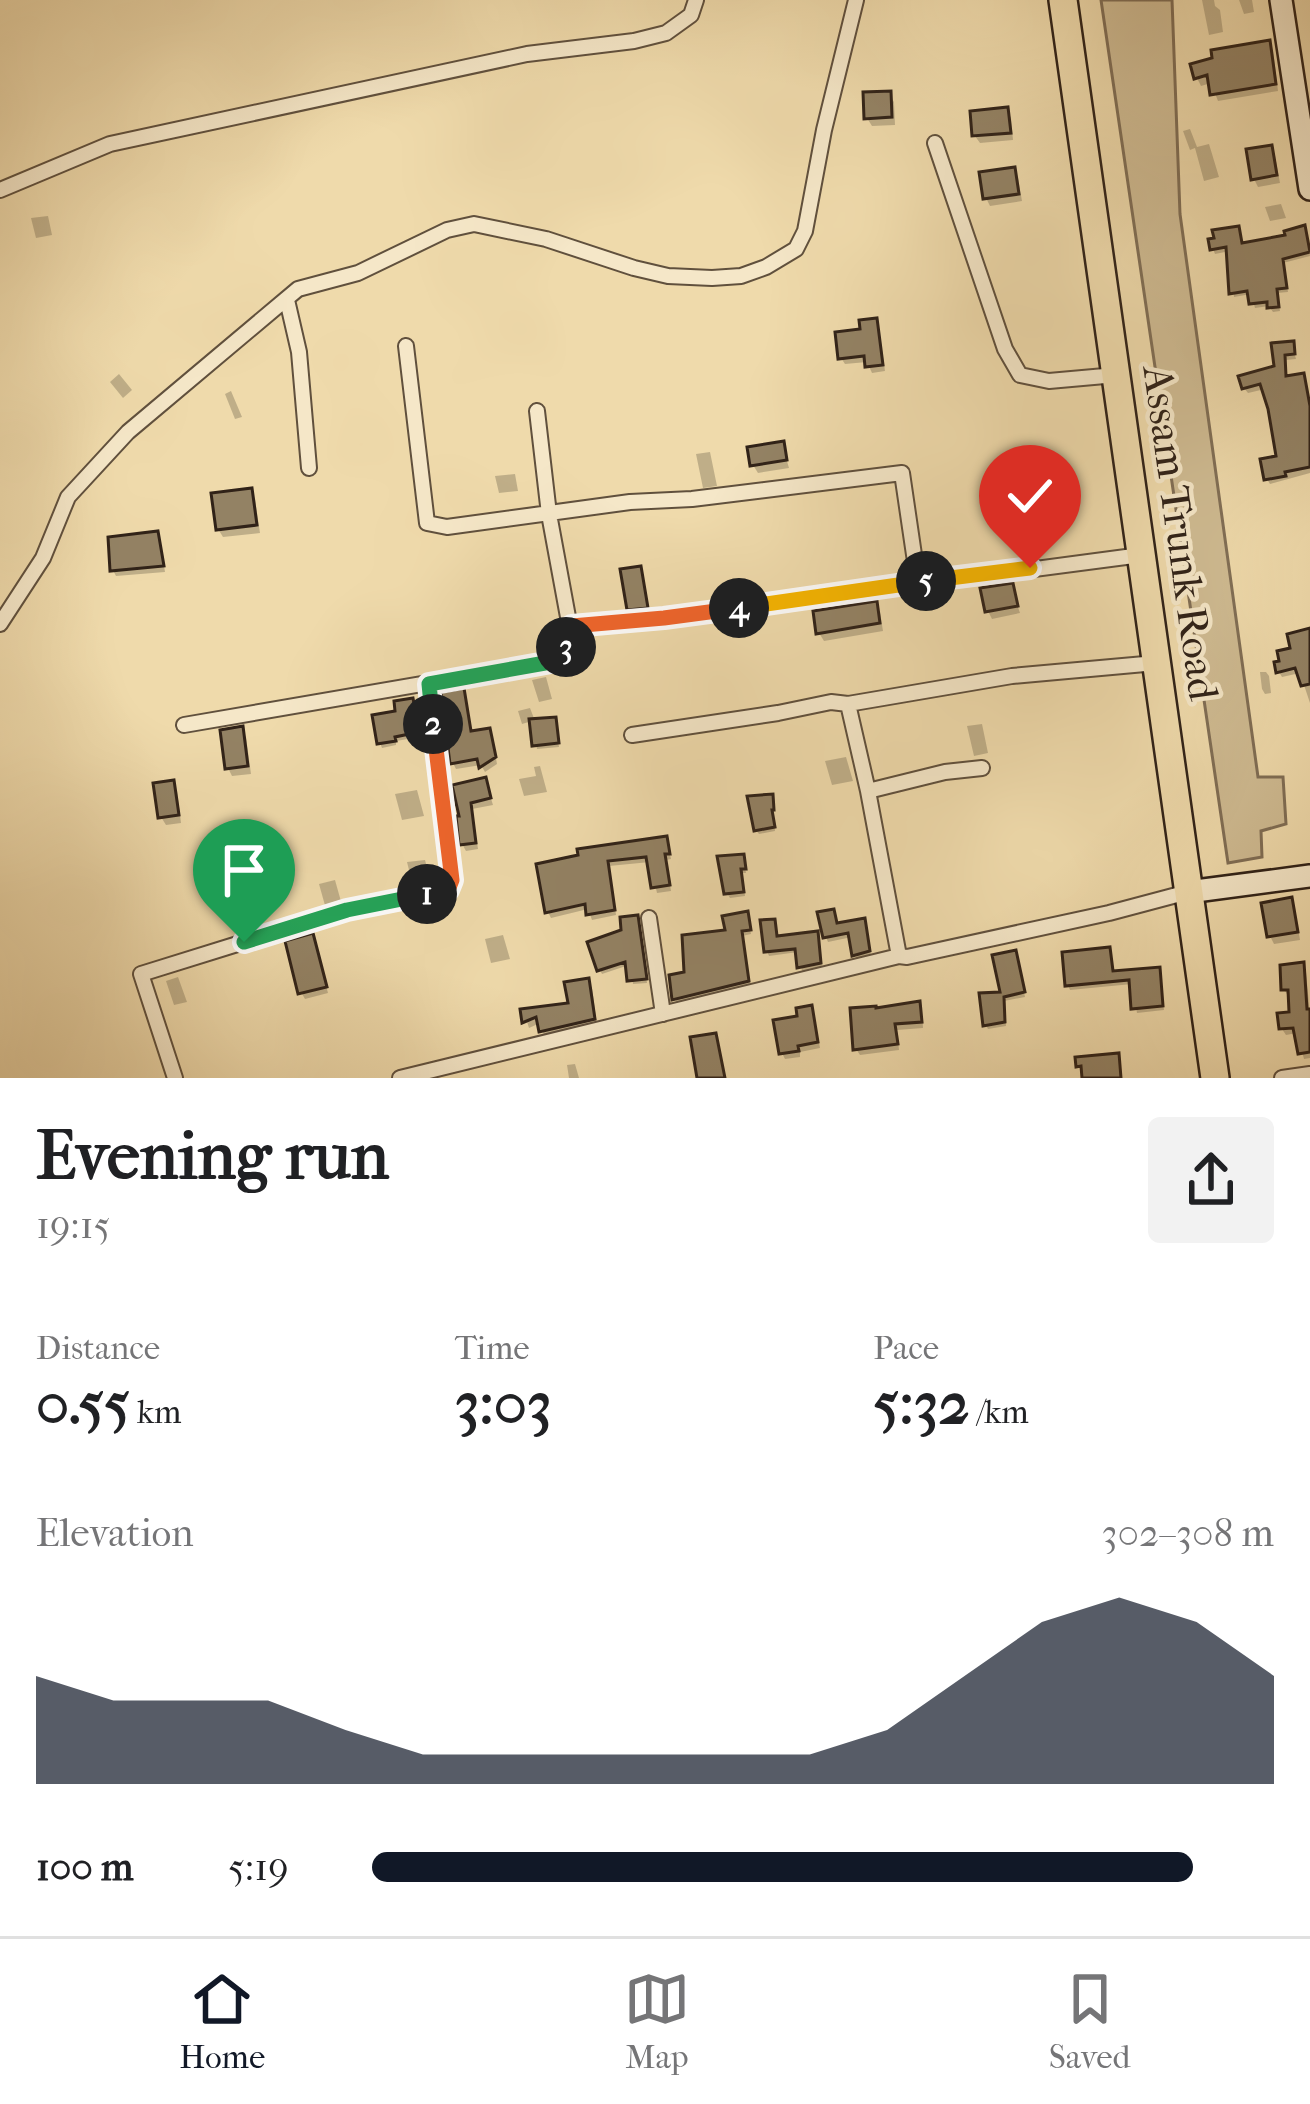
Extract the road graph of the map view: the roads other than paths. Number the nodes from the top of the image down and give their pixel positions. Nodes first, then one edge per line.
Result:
1 (696, 0) edge
2 (856, 0) edge
3 (1063, 0) edge
4 (1281, 0) edge
5 (935, 143) dead end
6 (1310, 189) edge
7 (0, 190) edge
8 (287, 300) junction
9 (406, 346) dead end
10 (1115, 375) junction
11 (537, 411) dead end
12 (309, 468) dead end
13 (549, 514) junction
14 (1141, 555) junction
15 (919, 582) junction
16 (0, 624) edge
17 (572, 626) junction
18 (1156, 663) junction
19 (429, 684) junction
20 (848, 704) junction
21 (184, 724) dead end
22 (632, 735) dead end
23 (982, 768) dead end
24 (868, 791) junction
25 (1310, 876) edge
26 (1188, 892) junction
27 (649, 918) dead end
28 (898, 956) junction
29 (663, 1014) junction
30 (1310, 1074) edge
31 (175, 1078) edge
32 (400, 1078) edge
33 (1215, 1078) edge
34 (1282, 1078) edge

1 - 7 street
2 - 8 street
3 - 10 highway, Assam Trunk Road
4 - 6 street
5 - 10 street
8 - 12 street
8 - 16 street
9 - 13 street
10 - 14 highway, Assam Trunk Road
11 - 13 street
13 - 15 street
13 - 17 street
14 - 15 street
14 - 18 highway, Assam Trunk Road
15 - 17 street
17 - 19 street
18 - 20 street
18 - 26 highway, Assam Trunk Road
19 - 21 street
19 - 31 street
20 - 22 street
20 - 24 street
23 - 24 street
24 - 28 street
25 - 26 street
26 - 28 street
26 - 33 highway, Assam Trunk Road
27 - 29 street
28 - 29 street
29 - 32 street
30 - 34 street

